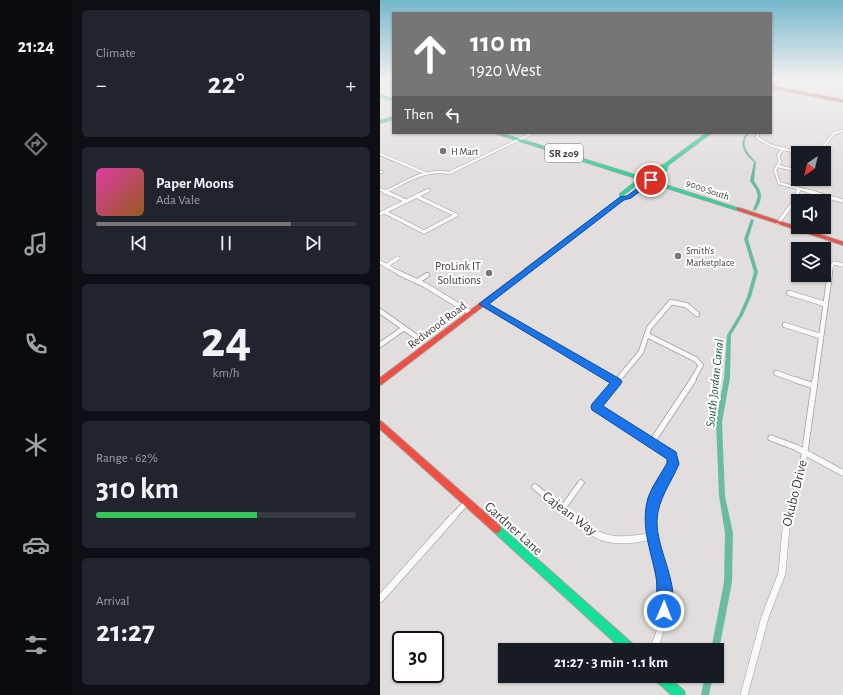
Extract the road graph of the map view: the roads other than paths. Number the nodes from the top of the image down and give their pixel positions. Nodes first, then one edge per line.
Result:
1 (392, 118) edge
2 (380, 122) edge
3 (843, 131) edge
4 (501, 134) edge
5 (530, 134) edge
6 (708, 134) edge
7 (758, 136) dead end
8 (519, 139) junction
9 (824, 146) edge
10 (784, 148) junction
11 (791, 150) edge
12 (380, 155) edge
13 (666, 165) junction
14 (778, 166) junction
15 (791, 169) edge
16 (425, 173) junction
17 (644, 178) junction
18 (651, 180) junction
19 (380, 189) edge
20 (799, 189) junction
21 (429, 190) dead end
22 (385, 192) junction
23 (416, 196) junction
24 (622, 198) junction
25 (406, 201) junction
26 (843, 202) edge
27 (385, 212) junction
28 (380, 214) edge
29 (778, 223) junction
30 (843, 244) edge
31 (398, 258) dead end
32 (380, 262) edge
33 (843, 265) edge
34 (386, 266) junction
35 (427, 275) dead end
36 (418, 282) junction
37 (789, 293) dead end
38 (483, 304) junction
39 (825, 304) junction
40 (380, 311) edge
41 (471, 313) junction
42 (697, 314) dead end
43 (784, 325) dead end
44 (404, 328) junction
45 (647, 335) junction
46 (820, 336) junction
47 (418, 338) dead end
48 (380, 345) edge
49 (776, 373) dead end
50 (380, 382) edge
51 (617, 382) junction
52 (814, 386) junction
53 (380, 424) edge
54 (771, 438) dead end
55 (652, 442) junction
56 (804, 452) junction
57 (843, 473) edge
58 (581, 483) dead end
59 (535, 487) dead end
60 (467, 502) junction
61 (562, 509) junction
62 (652, 536) junction
63 (380, 599) edge
64 (623, 643) edge
65 (656, 643) edge
66 (667, 683) edge
67 (680, 695) edge
68 (744, 695) edge

1 - 2 main road
3 - 9 street
4 - 8 main road, 9000 South / SR 209
5 - 8 street
6 - 13 main road, Redwood Road
7 - 10 street
8 - 16 street
8 - 17 main road, 9000 South / SR 209
10 - 11 street
10 - 14 street
12 - 16 street
13 - 17 main road, Redwood Road
13 - 18 main road, Redwood Road
14 - 15 street
14 - 20 street
16 - 22 street
17 - 18 main road, 9000 South / SR 209
17 - 24 main road, Redwood Road
18 - 24 main road, Redwood Road
18 - 29 main road, 9000 South / SR 209
19 - 22 street
20 - 26 street
20 - 29 street
21 - 23 street
22 - 25 street
23 - 25 street
23 - 27 street
24 - 38 main road, Redwood Road
25 - 27 street
27 - 28 street
29 - 30 main road, 9000 South / SR 209
31 - 34 street
32 - 34 street
33 - 39 street, Okubo Drive
34 - 36 street
35 - 36 street
36 - 41 street
37 - 39 street
38 - 41 main road, Redwood Road
38 - 51 street
39 - 46 street, Okubo Drive
40 - 44 street
41 - 50 main road, Redwood Road
42 - 45 street
43 - 46 street
44 - 47 street
44 - 48 street
45 - 51 street
45 - 55 street
46 - 52 street, Okubo Drive
49 - 52 street
51 - 55 street
52 - 56 street, Okubo Drive
53 - 60 main road, Gardner Lane
54 - 56 street
55 - 62 street
56 - 57 street
56 - 68 street, Okubo Drive
58 - 61 street
59 - 61 street, Cajean Way
60 - 63 street
60 - 64 main road, Gardner Lane
61 - 62 street, Cajean Way
62 - 65 street
66 - 67 main road

